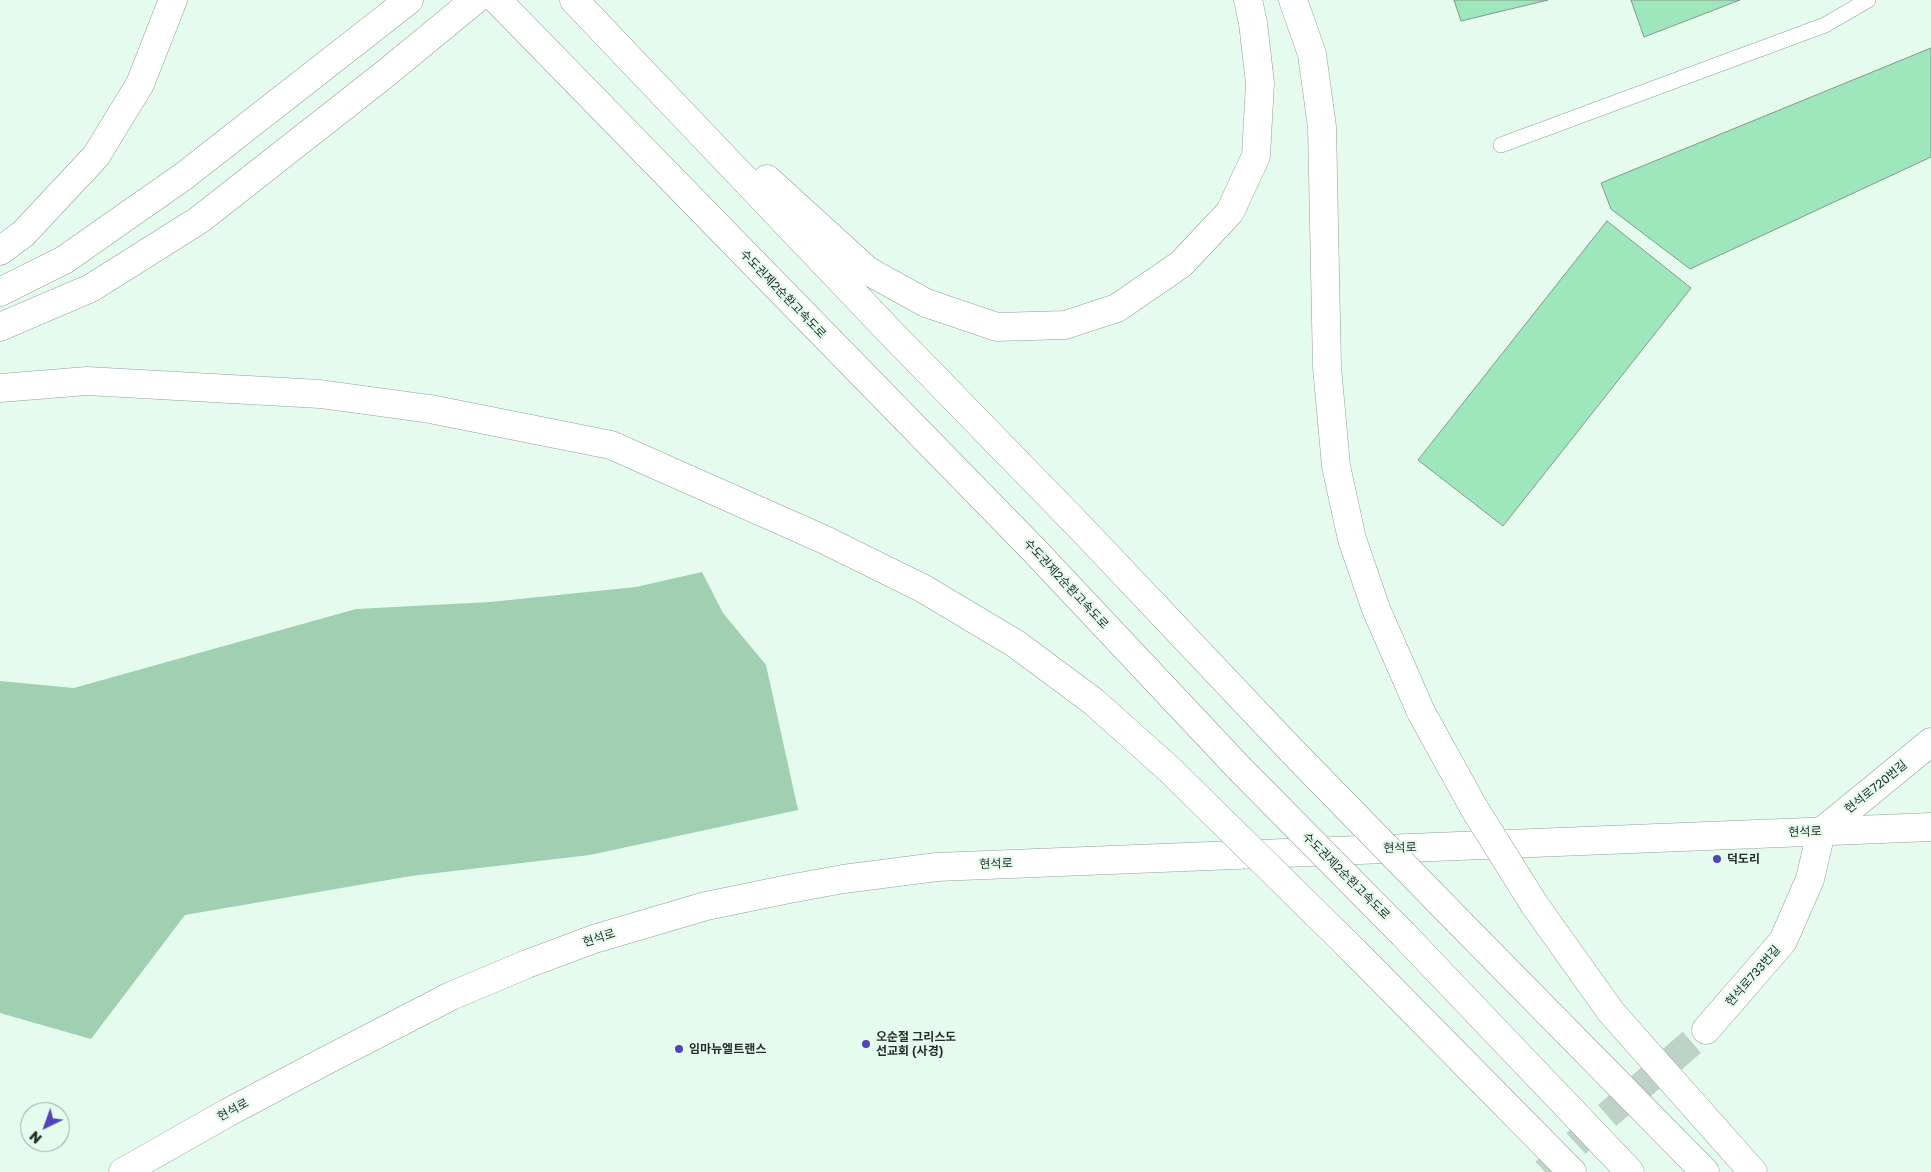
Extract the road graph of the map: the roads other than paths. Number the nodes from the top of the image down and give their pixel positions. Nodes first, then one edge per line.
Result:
1 (173, 0) edge
2 (409, 0) edge
3 (476, 0) edge
4 (497, 0) edge
5 (574, 0) edge
6 (1248, 0) edge
7 (1293, 0) edge
8 (1868, 0) edge
9 (615, 42) junction
10 (1501, 145) dead end
11 (0, 251) edge
12 (0, 292) edge
13 (0, 327) edge
14 (0, 388) edge
15 (1931, 742) edge
16 (1931, 827) edge
17 (1821, 832) junction
18 (1706, 1030) tunnel mouth
19 (123, 1172) edge
20 (1572, 1172) edge
21 (1630, 1172) edge
22 (1704, 1172) edge
23 (1753, 1172) edge

1 - 11 main road
2 - 12 main road
3 - 13 main road
4 - 21 main road, 수도권제2순환고속도로, bridge
5 - 9 main road
6 - 9 main road
7 - 23 main road, bridge
8 - 10 lane
9 - 22 main road, bridge
14 - 20 main road, bridge
15 - 17 main road, 현석로720번길
16 - 17 main road, 현석로
17 - 18 main road, 현석로733번길
17 - 19 main road, 현석로

